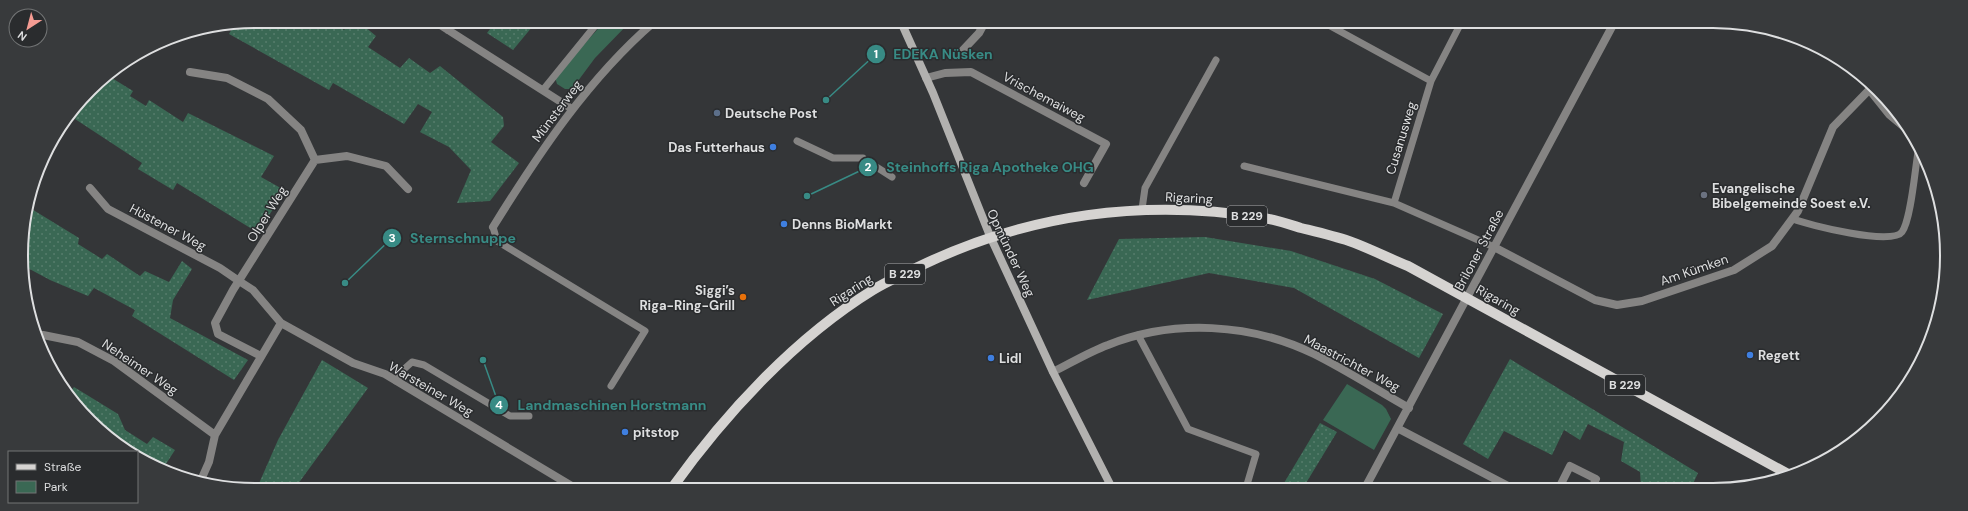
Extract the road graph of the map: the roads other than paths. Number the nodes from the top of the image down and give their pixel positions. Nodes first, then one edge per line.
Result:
1 (445, 28) edge
2 (594, 28) edge
3 (647, 28) edge
4 (904, 28) edge
5 (981, 28) edge
6 (1334, 28) edge
7 (1458, 28) edge
8 (1611, 28) edge
9 (448, 30) joint
10 (963, 50) dead end
11 (1216, 60) dead end
12 (190, 72) dead end
13 (926, 78) junction
14 (1431, 81) junction
15 (1868, 89) edge
16 (543, 90) junction
17 (1878, 99) edge
18 (572, 109) junction
19 (1894, 119) edge
20 (797, 141) dead end
21 (1917, 156) edge
22 (315, 160) junction
23 (1244, 166) dead end
24 (892, 177) dead end
25 (1084, 183) dead end
26 (90, 188) dead end
27 (408, 189) dead end
28 (1394, 203) junction
29 (1142, 209) junction
30 (1793, 219) junction
31 (493, 227) joint
32 (990, 236) junction
33 (1494, 247) junction
34 (239, 280) junction
35 (1467, 298) junction
36 (281, 323) junction
37 (44, 335) dead end
38 (1138, 335) junction
39 (261, 356) junction
40 (1053, 372) junction
41 (396, 381) junction
42 (611, 386) dead end
43 (1409, 408) junction
44 (529, 416) dead end
45 (1397, 428) junction
46 (215, 435) junction
47 (1784, 472) edge
48 (203, 477) edge
49 (567, 483) edge
50 (676, 483) edge
51 (1109, 483) edge
52 (1247, 483) edge
53 (1368, 483) edge
54 (1502, 483) edge
55 (1562, 483) edge
56 (1594, 483) edge

1 - 9 street
2 - 16 lane
3 - 18 street, Münsterweg
4 - 13 street, Opmünder Weg
5 - 10 street
6 - 14 lane
7 - 14 lane, Cusanusweg
8 - 33 street, Briloner Straße
9 - 16 street
11 - 29 lane
12 - 22 street
13 - 25 street, Vrischemaiweg
13 - 32 street, Opmünder Weg
14 - 28 lane, Cusanusweg
15 - 30 street, Am Kümken
16 - 18 street
17 - 19 lane
18 - 31 street, Münsterweg
20 - 24 lane
21 - 30 lane
22 - 27 street
22 - 34 street, Olper Weg
23 - 28 lane
26 - 34 street, Hüstener Weg
28 - 33 lane
29 - 32 main road, Rigaring / B 229
29 - 35 main road, Rigaring / B 229
30 - 33 street, Am Kümken
31 - 42 lane
32 - 40 street, Opmünder Weg
32 - 50 main road, Rigaring / B 229
33 - 35 street, Briloner Straße
34 - 36 street, Warsteiner Weg
34 - 39 street, Olper Weg
35 - 43 street, Briloner Straße
35 - 47 main road, Rigaring / B 229
36 - 39 street
36 - 41 street, Warsteiner Weg
37 - 46 street, Neheimer Weg
38 - 40 street, Maastrichter Weg
38 - 43 street, Maastrichter Weg
38 - 52 lane
39 - 46 street
40 - 51 street, Opmünder Weg
41 - 44 lane
41 - 49 street, Warsteiner Weg
43 - 45 street, Briloner Straße
45 - 53 street, Briloner Straße
45 - 54 street
46 - 48 street
55 - 56 street

